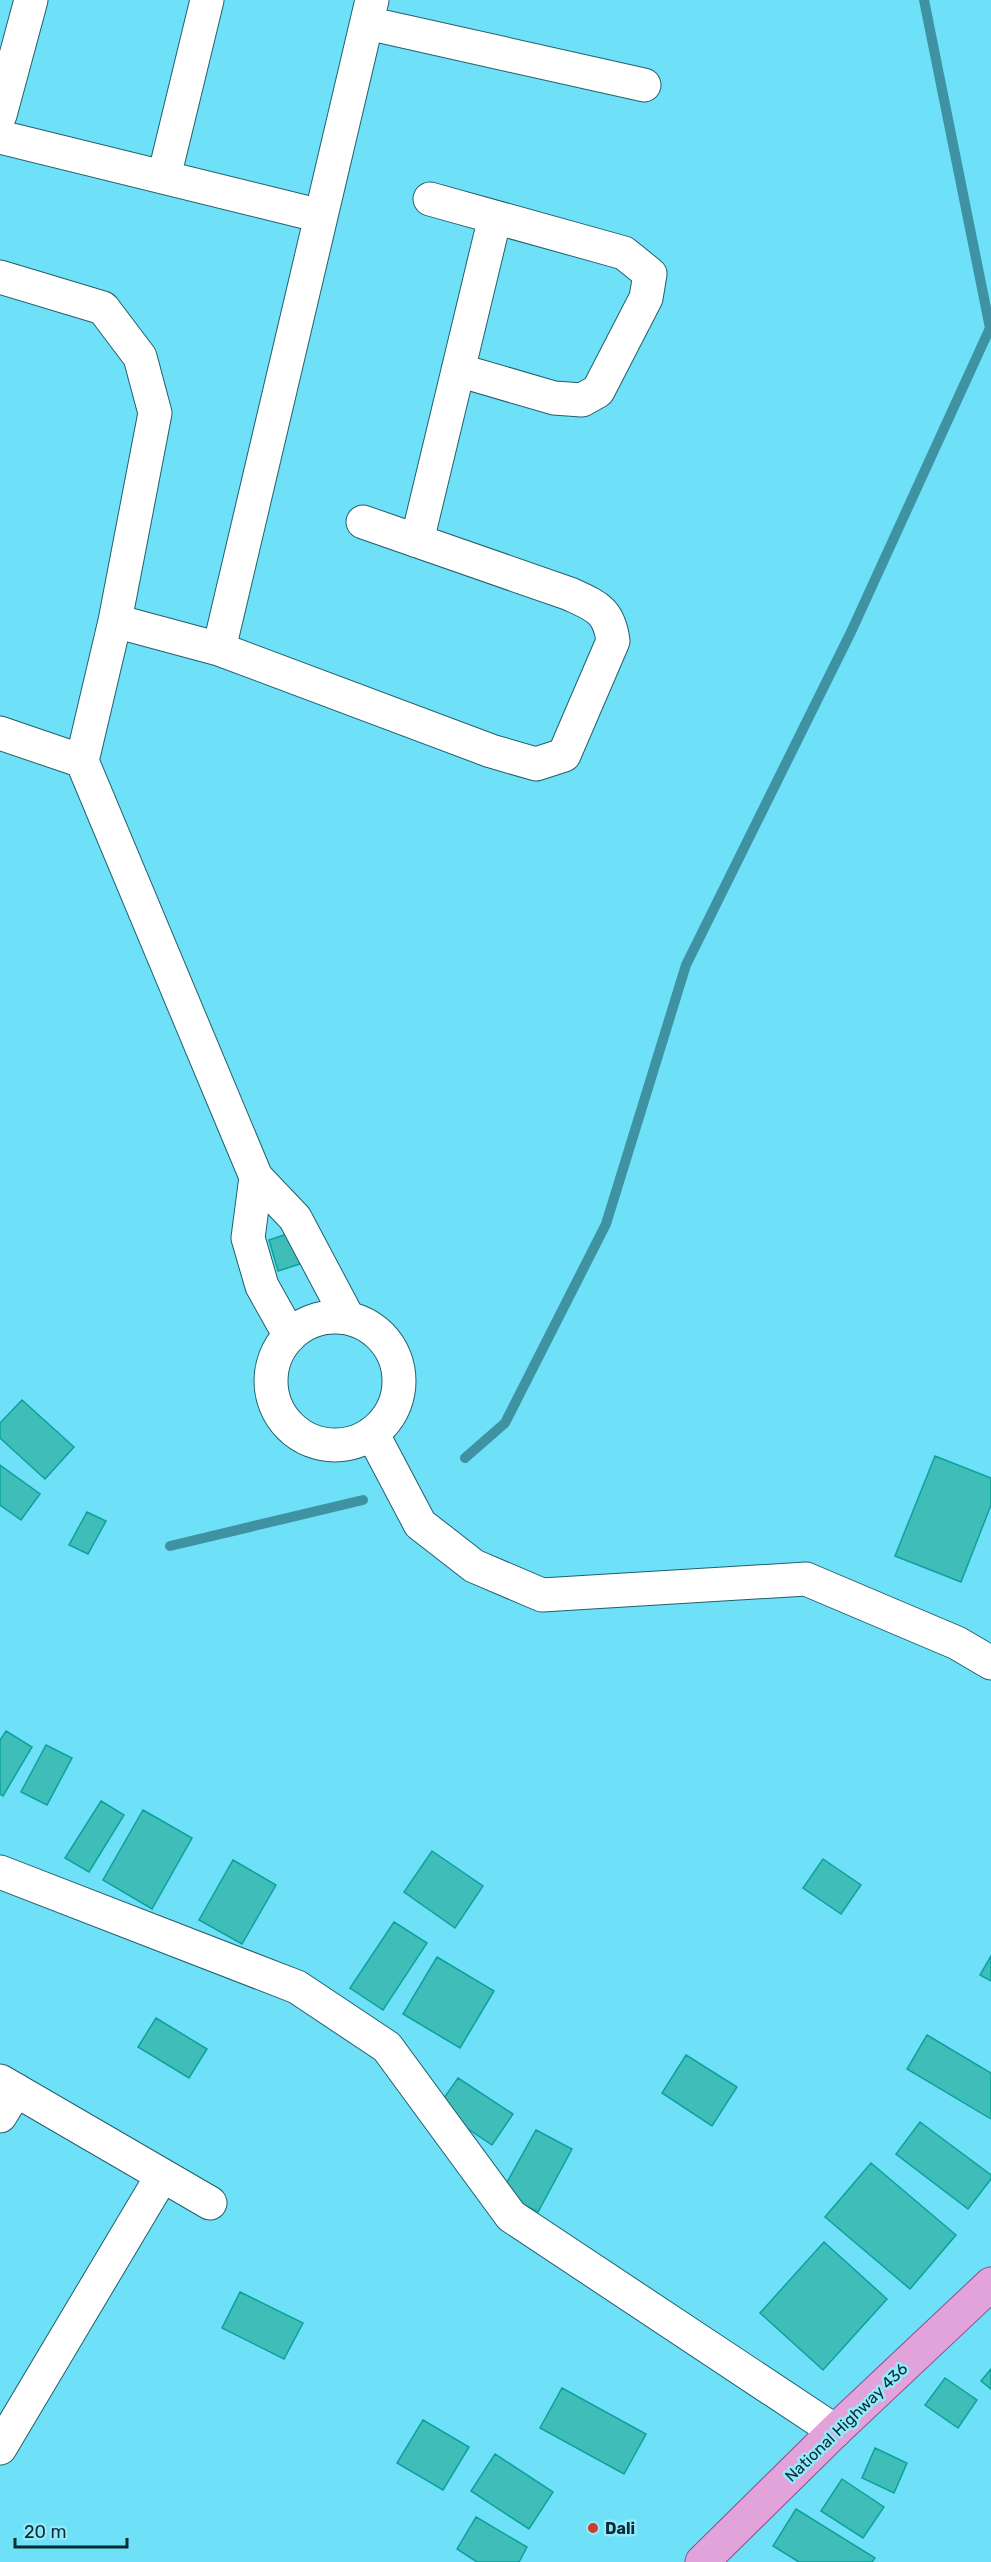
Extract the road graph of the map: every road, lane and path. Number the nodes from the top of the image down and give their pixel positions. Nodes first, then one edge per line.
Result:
1 (31, 0) edge
2 (207, 0) edge
3 (370, 11) edge
4 (644, 85) dead end
5 (0, 115) edge
6 (0, 137) edge
7 (164, 177) junction
8 (430, 199) dead end
9 (321, 216) junction
10 (495, 217) junction
11 (0, 276) edge
12 (458, 370) junction
13 (363, 522) dead end
14 (417, 541) junction
15 (115, 621) junction
16 (219, 648) junction
17 (0, 734) edge
18 (82, 761) junction
19 (256, 1177) junction
20 (348, 1318) junction
21 (290, 1336) junction
22 (372, 1433) junction
23 (991, 1663) edge
24 (0, 1872) edge
25 (5, 2096) edge
26 (162, 2176) junction
27 (210, 2203) dead end
28 (991, 2284) edge
29 (835, 2431) junction
30 (0, 2448) edge
31 (702, 2562) edge

1 - 5 street
2 - 7 street
3 - 4 street
3 - 9 street
6 - 7 street
7 - 9 street
8 - 10 street
9 - 16 street
10 - 12 street
10 - 12 street
11 - 15 street
12 - 14 street
13 - 14 street
14 - 16 street
15 - 16 street
15 - 18 street
17 - 18 street
18 - 19 street
19 - 20 street
19 - 21 street
20 - 21 street
20 - 22 street
21 - 22 street
22 - 23 street
24 - 29 street
25 - 26 street
26 - 27 street
26 - 30 street
28 - 29 main road, National Highway 436
29 - 31 main road, National Highway 436

